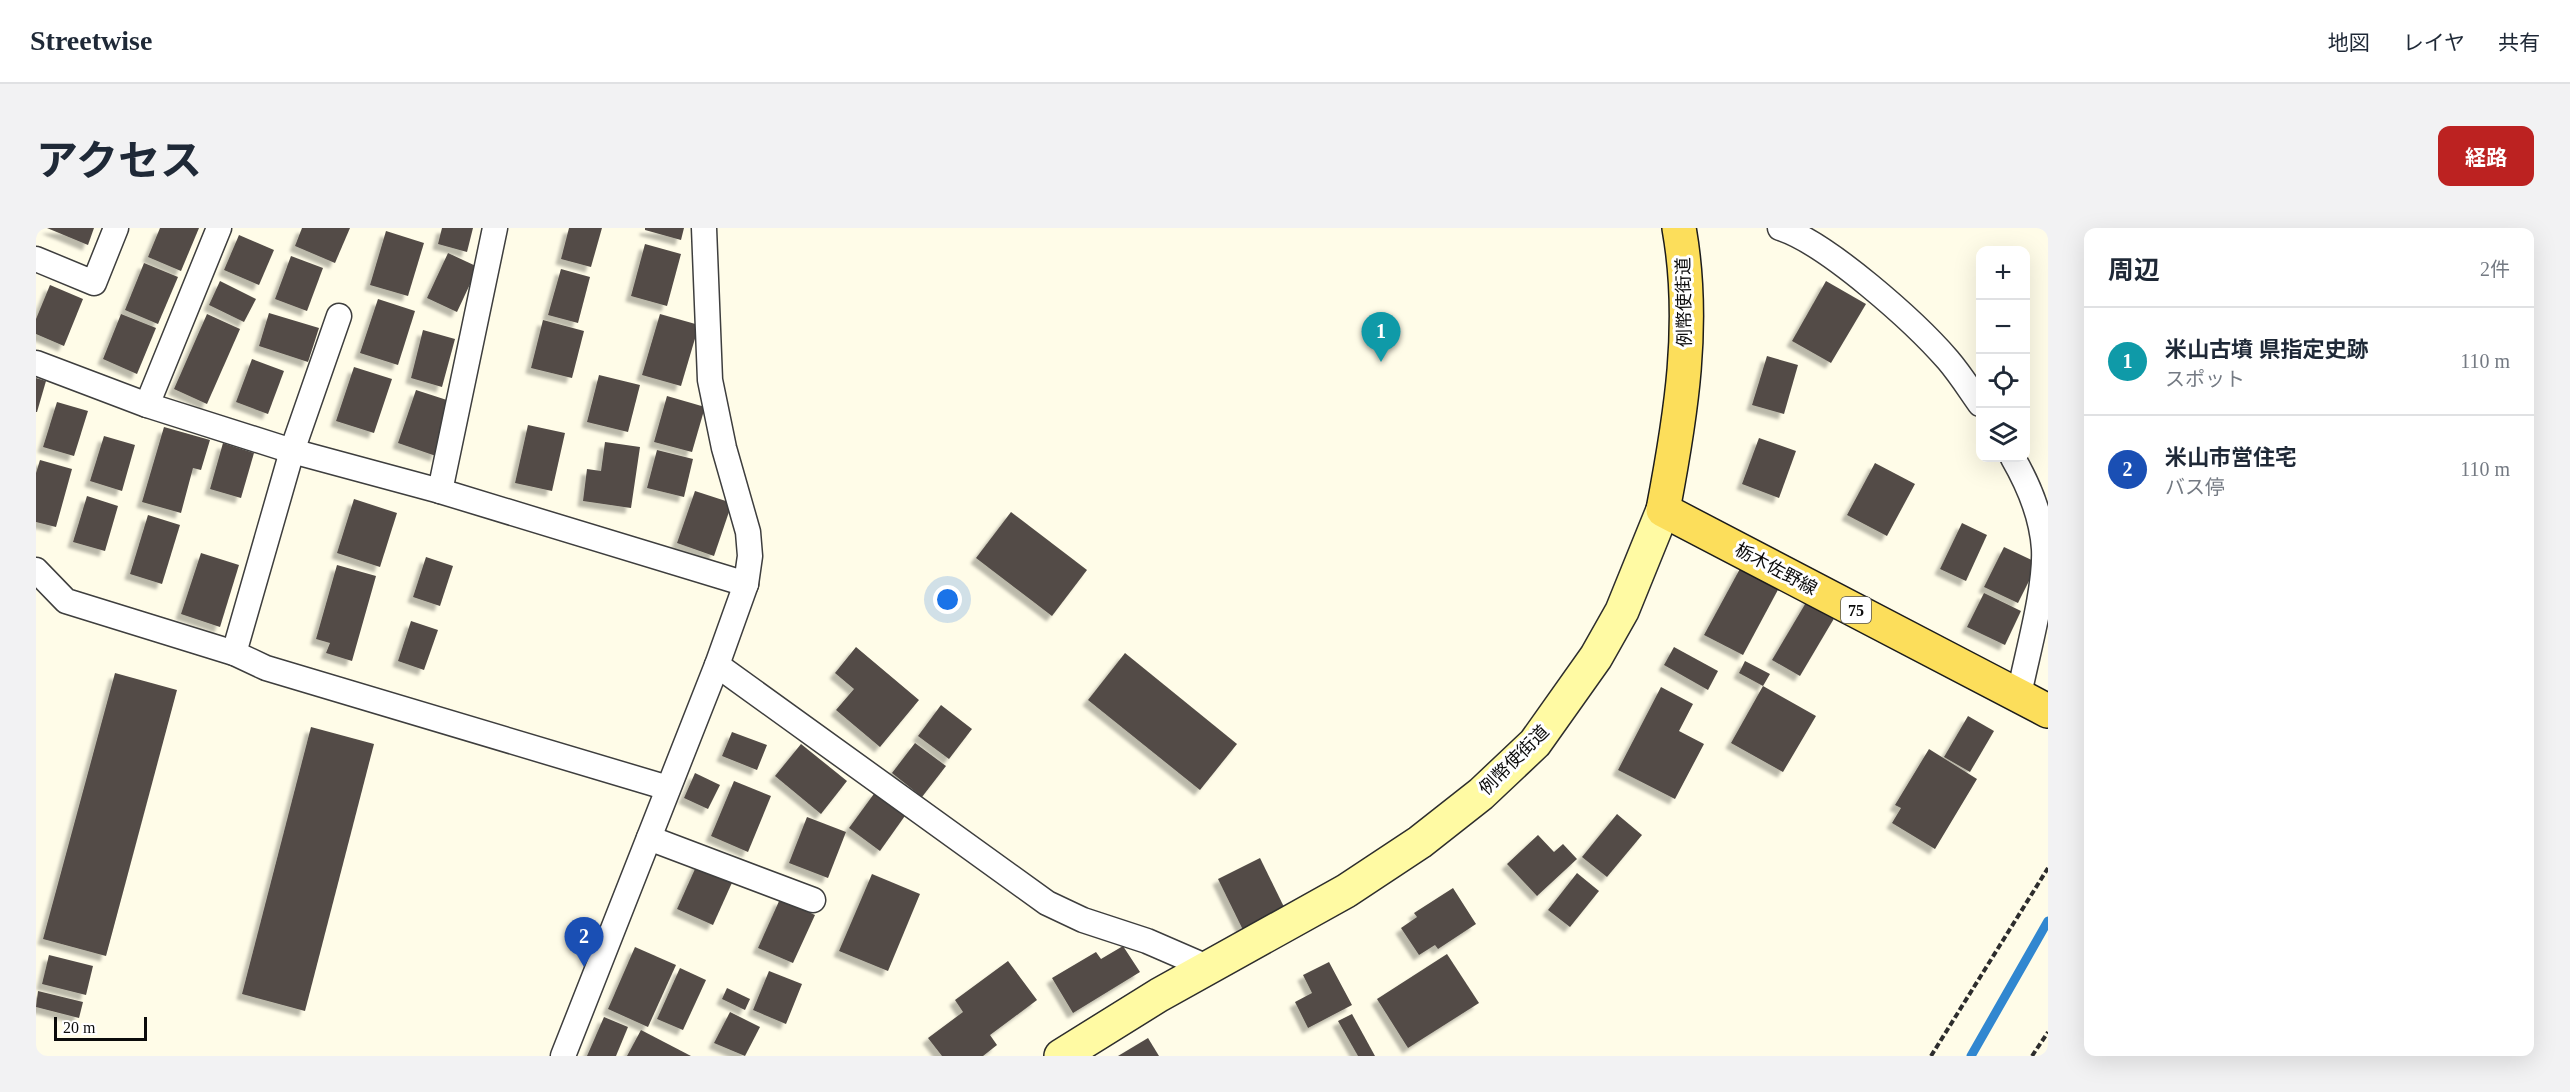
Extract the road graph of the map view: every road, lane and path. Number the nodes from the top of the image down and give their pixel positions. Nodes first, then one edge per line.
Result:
1 (116, 228) edge
2 (219, 228) edge
3 (495, 228) edge
4 (704, 228) edge
5 (1679, 228) edge
6 (1780, 228) edge
7 (1816, 235) edge
8 (36, 259) edge
9 (339, 316) dead end
10 (36, 363) edge
11 (1976, 398) edge
12 (147, 405) junction
13 (292, 451) junction
14 (2015, 462) edge
15 (440, 491) junction
16 (1663, 510) junction
17 (36, 570) edge
18 (746, 584) junction
19 (234, 653) junction
20 (717, 665) junction
21 (2019, 695) junction
22 (2048, 711) edge
23 (668, 788) junction
24 (649, 838) junction
25 (2048, 868) edge
26 (813, 900) dead end
27 (1207, 967) junction
28 (2048, 1032) edge
29 (563, 1056) edge
30 (1061, 1056) edge
31 (1931, 1056) edge
32 (2032, 1056) edge

1 - 8 street
2 - 12 street
3 - 15 street
4 - 18 street
5 - 16 main road, 例幣使街道
6 - 7 street
7 - 11 street
9 - 13 street
10 - 12 street
12 - 13 street
13 - 15 street
13 - 19 street
14 - 21 street
15 - 18 street
16 - 21 main road, 栃木佐野線 / 75
16 - 27 street, 例幣使街道
17 - 19 street
18 - 20 street
19 - 23 street
20 - 23 street
20 - 27 street
21 - 22 main road, 栃木佐野線 / 75
23 - 24 street
24 - 26 street
24 - 29 street
25 - 31 path
27 - 30 street, 例幣使街道
28 - 32 path

